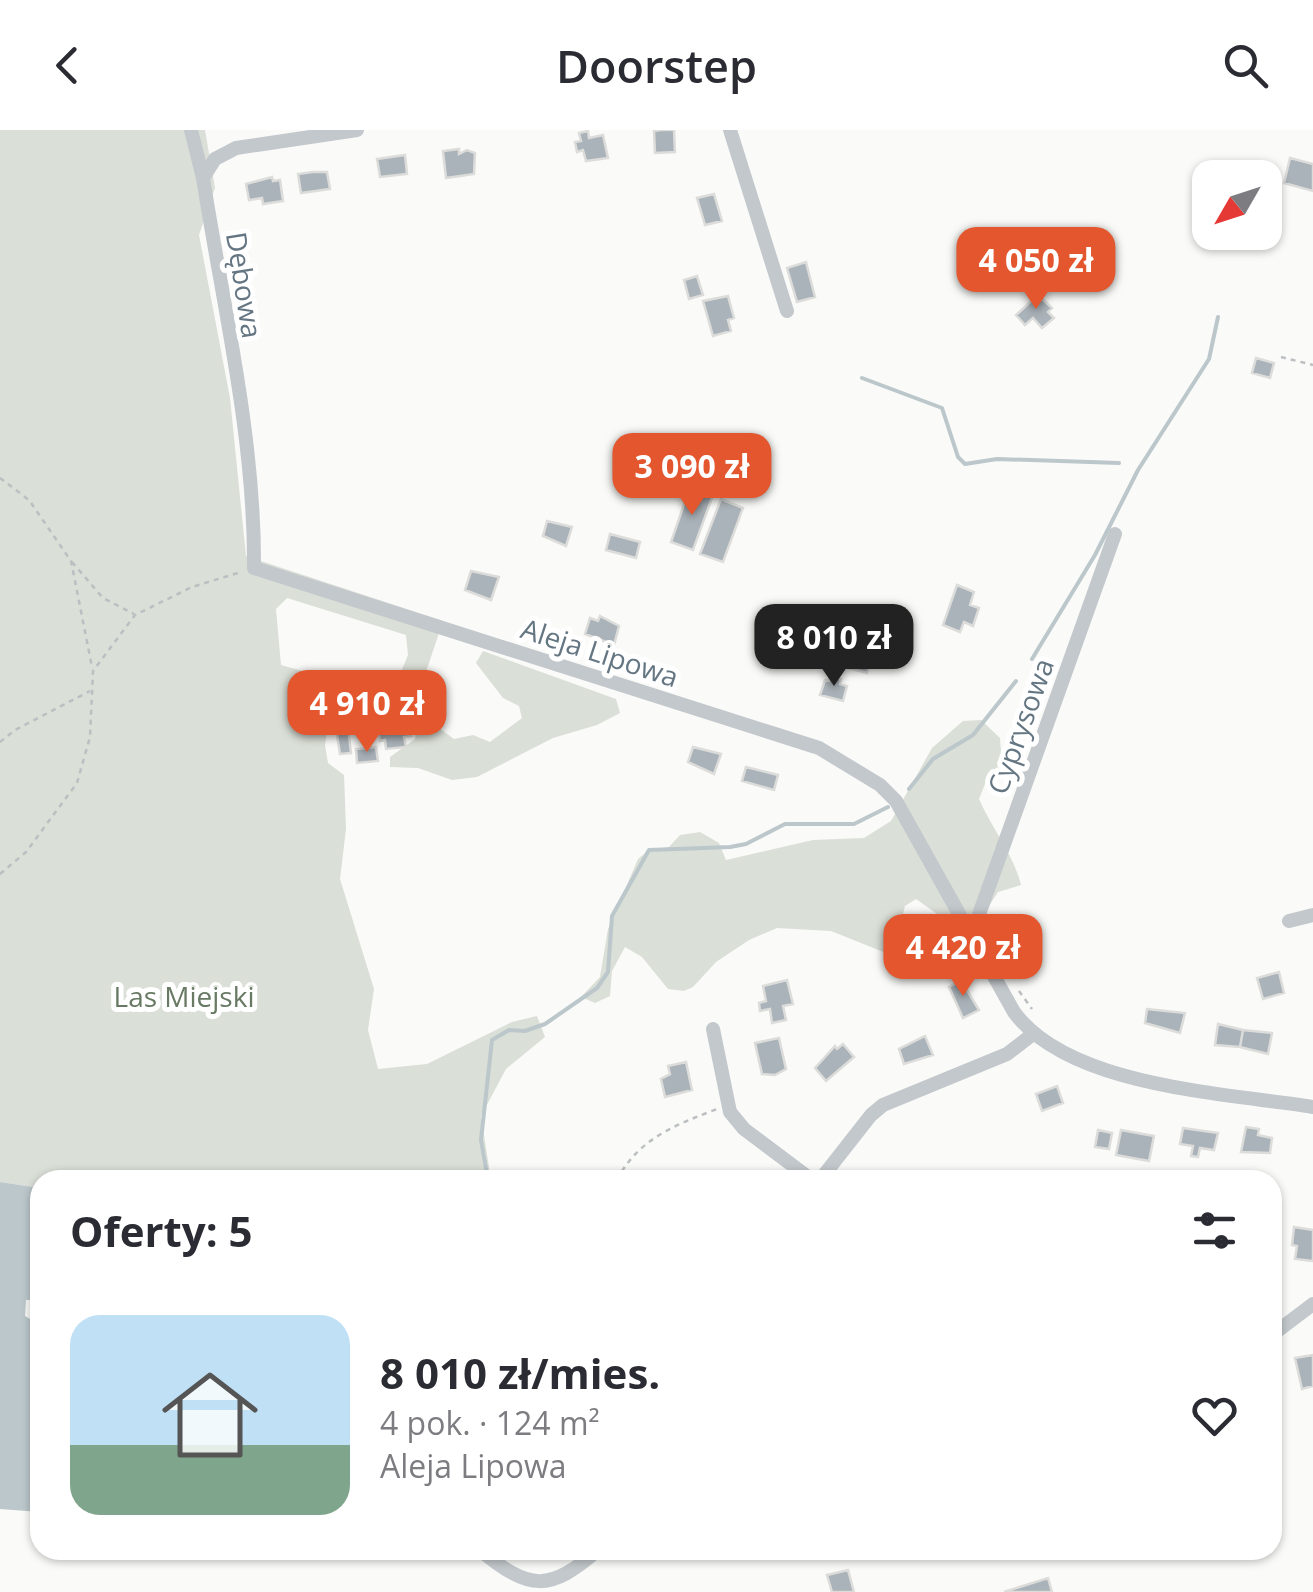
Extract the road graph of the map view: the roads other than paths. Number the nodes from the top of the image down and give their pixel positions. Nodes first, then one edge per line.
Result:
1 (191, 130) edge
2 (357, 130) edge
3 (730, 130) edge
4 (203, 178) junction
5 (786, 311) dead end
6 (1115, 534) dead end
7 (254, 568) joint
8 (1313, 915) edge
9 (1289, 921) dead end
10 (972, 934) junction
11 (713, 1029) dead end
12 (1033, 1034) junction
13 (1313, 1108) edge
14 (799, 1170) edge
15 (828, 1170) edge
16 (1313, 1304) edge
17 (1282, 1327) edge
18 (495, 1560) edge
19 (585, 1560) edge
20 (552, 1586) edge

1 - 4 street, Dębowa
2 - 4 street
3 - 5 street
4 - 7 street, Dębowa
6 - 10 street, Cyprysowa
7 - 10 street, Aleja Lipowa
8 - 9 street
10 - 12 street, Aleja Lipowa
11 - 14 street
12 - 13 street, Aleja Lipowa
12 - 15 street
16 - 17 street
18 - 20 street
19 - 20 street

